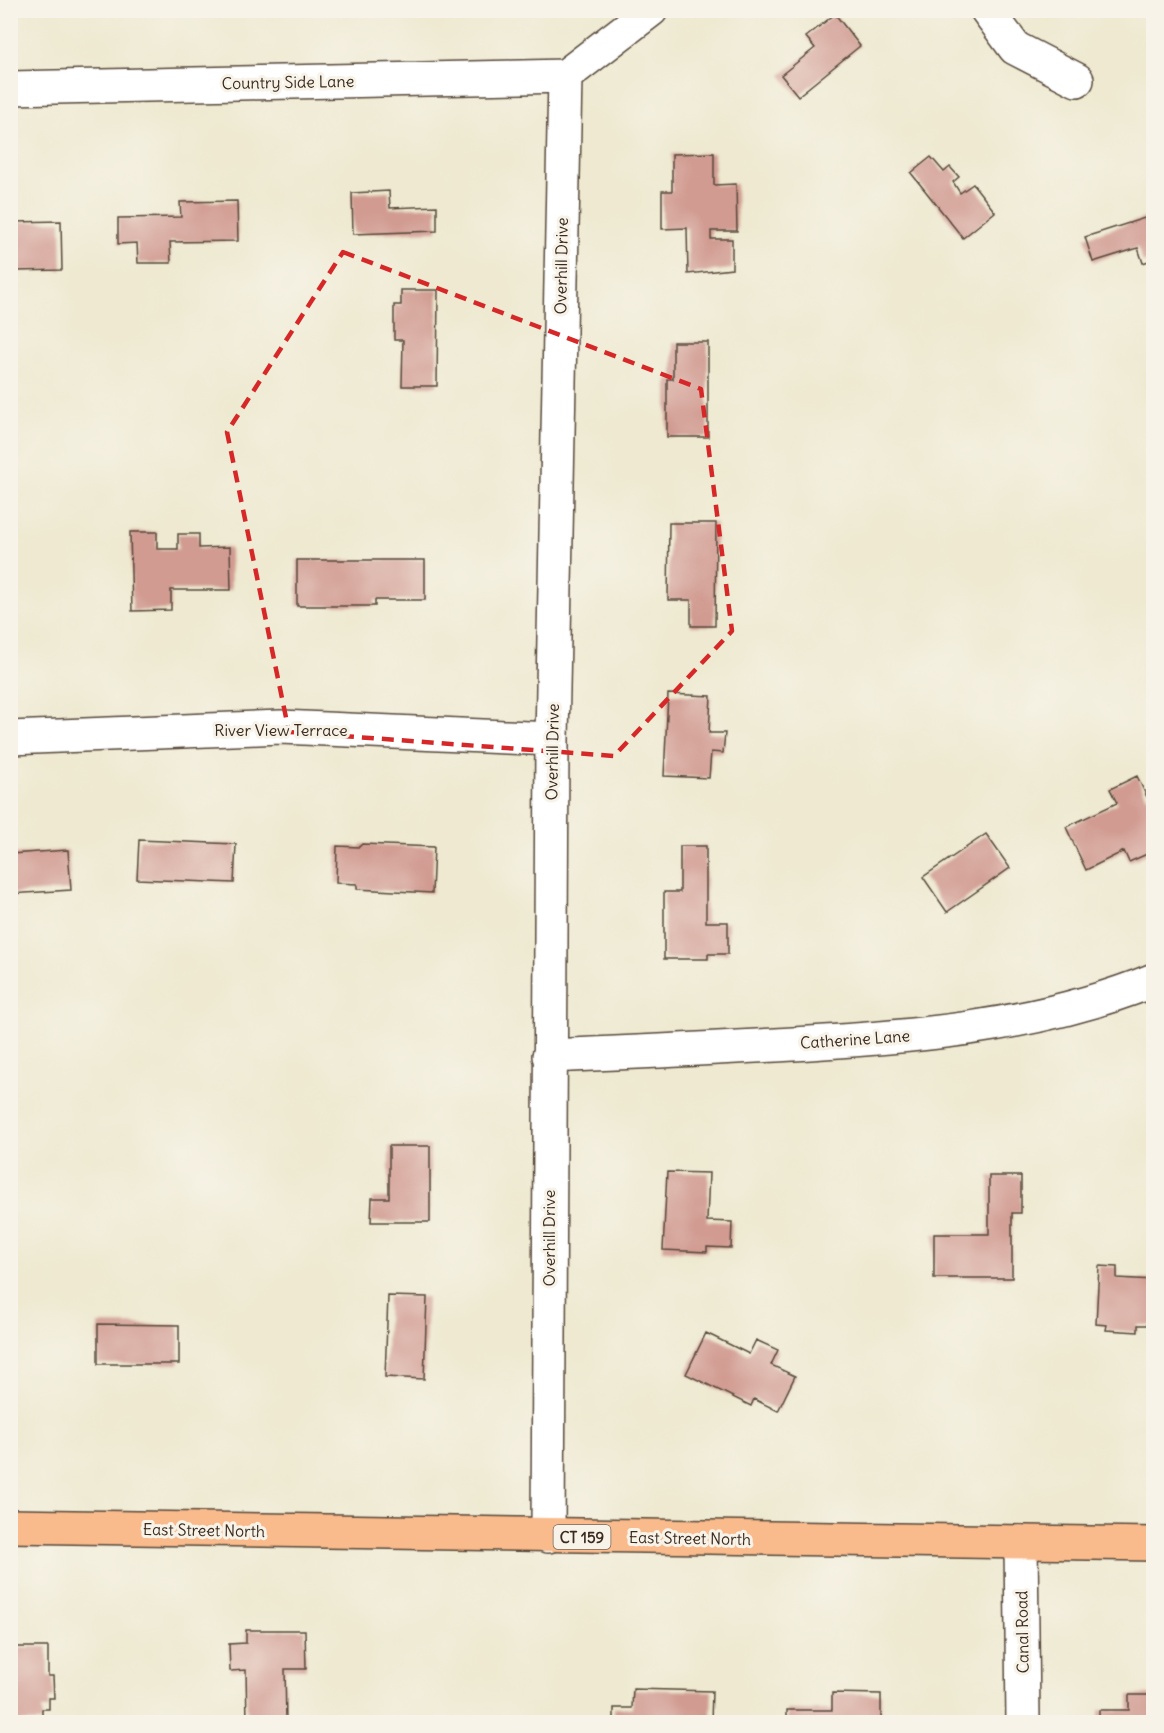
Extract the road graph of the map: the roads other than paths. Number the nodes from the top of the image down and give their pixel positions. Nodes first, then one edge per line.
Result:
1 (651, 10) edge
2 (987, 10) edge
3 (565, 76) junction
4 (1077, 80) dead end
5 (10, 88) edge
6 (10, 738) edge
7 (552, 739) junction
8 (1154, 980) edge
9 (549, 1056) junction
10 (10, 1526) edge
11 (548, 1536) junction
12 (1021, 1542) junction
13 (1154, 1544) edge
14 (1023, 1722) edge

1 - 3 street
2 - 4 street
3 - 5 street, Country Side Lane
3 - 7 street, Overhill Drive
6 - 7 street, River View Terrace
7 - 9 street, Overhill Drive
8 - 9 street, Catherine Lane
9 - 11 street, Overhill Drive
10 - 11 main road, East Street North / CT 159
11 - 12 main road, East Street North / CT 159
12 - 13 main road, East Street North / CT 159
12 - 14 street, Canal Road

